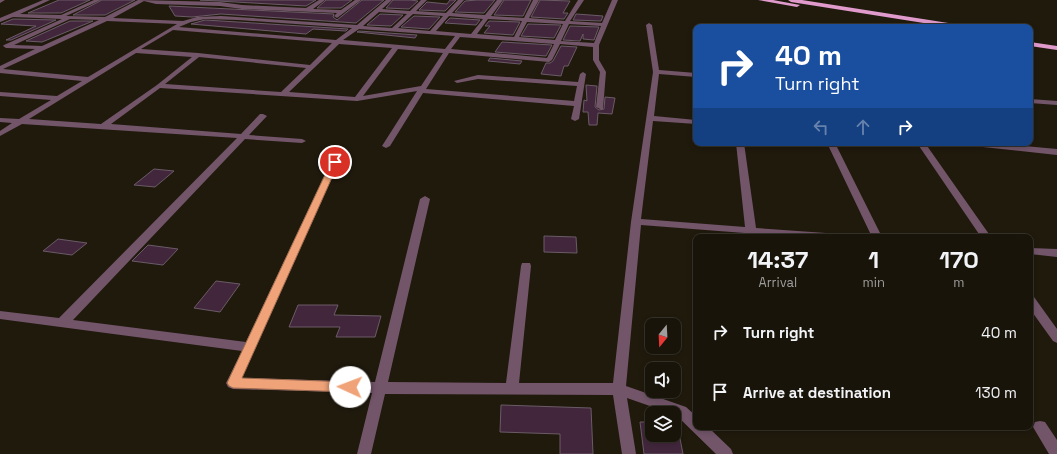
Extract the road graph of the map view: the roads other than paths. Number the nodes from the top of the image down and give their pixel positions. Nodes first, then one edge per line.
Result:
1 (47, 0) edge
2 (98, 0) edge
3 (143, 0) edge
4 (177, 0) edge
5 (212, 0) edge
6 (256, 0) edge
7 (322, 0) edge
8 (358, 0) edge
9 (389, 0) edge
10 (424, 0) edge
11 (461, 0) edge
12 (500, 0) edge
13 (536, 0) edge
14 (581, 0) edge
15 (615, 0) edge
16 (761, 0) edge
17 (790, 0) edge
18 (171, 3) junction
19 (204, 3) junction
20 (242, 7) junction
21 (307, 10) junction
22 (376, 10) junction
23 (342, 12) junction
24 (411, 12) junction
25 (0, 14) edge
26 (447, 14) junction
27 (12, 15) junction
28 (61, 17) junction
29 (70, 17) junction
30 (486, 17) junction
31 (222, 18) junction
32 (106, 19) junction
33 (0, 20) edge
34 (526, 20) junction
35 (182, 22) junction
36 (567, 22) junction
37 (326, 24) junction
38 (911, 24) edge
39 (942, 24) edge
40 (605, 25) junction
41 (649, 25) dead end
42 (358, 27) junction
43 (172, 28) junction
44 (393, 30) junction
45 (432, 32) junction
46 (459, 34) junction
47 (474, 35) junction
48 (516, 38) junction
49 (1033, 38) edge
50 (557, 41) junction
51 (337, 42) junction
52 (1057, 42) edge
53 (1033, 44) edge
54 (596, 45) junction
55 (3, 46) edge
56 (396, 47) junction
57 (44, 48) junction
58 (1057, 48) edge
59 (136, 51) junction
60 (447, 51) junction
61 (198, 55) junction
62 (312, 67) junction
63 (0, 68) edge
64 (0, 71) edge
65 (656, 72) junction
66 (582, 74) dead end
67 (693, 75) edge
68 (88, 79) junction
69 (457, 81) dead end
70 (581, 84) junction
71 (159, 86) junction
72 (422, 89) junction
73 (0, 94) edge
74 (284, 94) junction
75 (58, 98) junction
76 (357, 99) junction
77 (1033, 101) edge
78 (1057, 103) edge
79 (578, 104) junction
80 (600, 107) dead end
81 (263, 116) dead end
82 (650, 118) junction
83 (575, 119) dead end
84 (0, 120) edge
85 (22, 122) junction
86 (693, 122) edge
87 (103, 126) junction
88 (0, 134) edge
89 (244, 136) junction
90 (302, 141) dead end
91 (386, 146) dead end
92 (740, 146) edge
93 (832, 146) edge
94 (923, 146) edge
95 (995, 146) edge
96 (1057, 152) edge
97 (335, 162) dead end
98 (425, 199) dead end
99 (636, 222) junction
100 (750, 230) junction
101 (801, 234) edge
102 (876, 234) edge
103 (984, 234) edge
104 (1033, 251) edge
105 (1057, 253) edge
106 (526, 266) dead end
107 (1033, 304) edge
108 (0, 315) edge
109 (62, 323) junction
110 (1057, 338) edge
111 (250, 347) junction
112 (380, 388) junction
113 (512, 389) junction
114 (619, 389) junction
115 (693, 422) edge
116 (1040, 427) dead end
117 (701, 430) edge
118 (1057, 453) edge
119 (364, 454) edge
120 (629, 454) edge
121 (726, 454) edge

1 - 27 street
2 - 28 street
3 - 18 street
3 - 32 street
4 - 18 street
5 - 19 street
6 - 20 street
7 - 21 street
8 - 23 street
9 - 22 street
10 - 24 street
11 - 26 street
12 - 30 street
13 - 34 street
14 - 36 street
15 - 40 street
16 - 38 highway
17 - 39 highway
18 - 19 street
19 - 20 street
20 - 21 street
20 - 31 street
21 - 23 street
22 - 24 street
22 - 42 street
23 - 37 street
24 - 26 street
24 - 44 street
25 - 27 street
26 - 30 street
26 - 45 street
27 - 28 street
27 - 33 street
28 - 29 street
29 - 32 street
29 - 55 street
30 - 34 street
30 - 47 street
31 - 35 street
31 - 37 street
32 - 35 street
32 - 57 street
34 - 36 street
34 - 48 street
35 - 43 street
36 - 40 street
36 - 50 street
37 - 42 street
40 - 54 street
41 - 65 street
42 - 44 street
42 - 51 street
43 - 51 street
43 - 59 street
44 - 45 street
45 - 46 street
46 - 47 street
46 - 60 street
47 - 48 street
48 - 50 street
49 - 52 highway
50 - 54 street
50 - 60 street
51 - 56 street
51 - 62 street
53 - 58 highway
54 - 80 street
55 - 57 street
56 - 60 street
56 - 76 street
57 - 63 street
59 - 61 street
59 - 68 street
60 - 72 street
61 - 62 street
61 - 71 street
62 - 74 street
64 - 68 street
65 - 67 street
65 - 82 street
66 - 70 street
68 - 75 street
69 - 70 street
70 - 79 street
71 - 74 street
71 - 87 street
72 - 76 street
72 - 79 street
72 - 91 street
73 - 75 street
74 - 76 street
75 - 85 street
77 - 78 street
79 - 83 street
81 - 89 street
82 - 86 street
82 - 99 street
84 - 85 street
85 - 87 street
85 - 88 street
87 - 89 street
89 - 90 street
89 - 109 street
92 - 100 street
93 - 102 street
94 - 103 street
95 - 96 street
97 - 111 street
98 - 112 street
99 - 100 street
99 - 114 street
100 - 101 street
104 - 105 street
106 - 113 street
107 - 110 street
108 - 109 street
109 - 111 street
111 - 112 street
112 - 113 street
112 - 119 street
113 - 114 street
114 - 115 street
114 - 120 street
116 - 118 street
117 - 121 street

